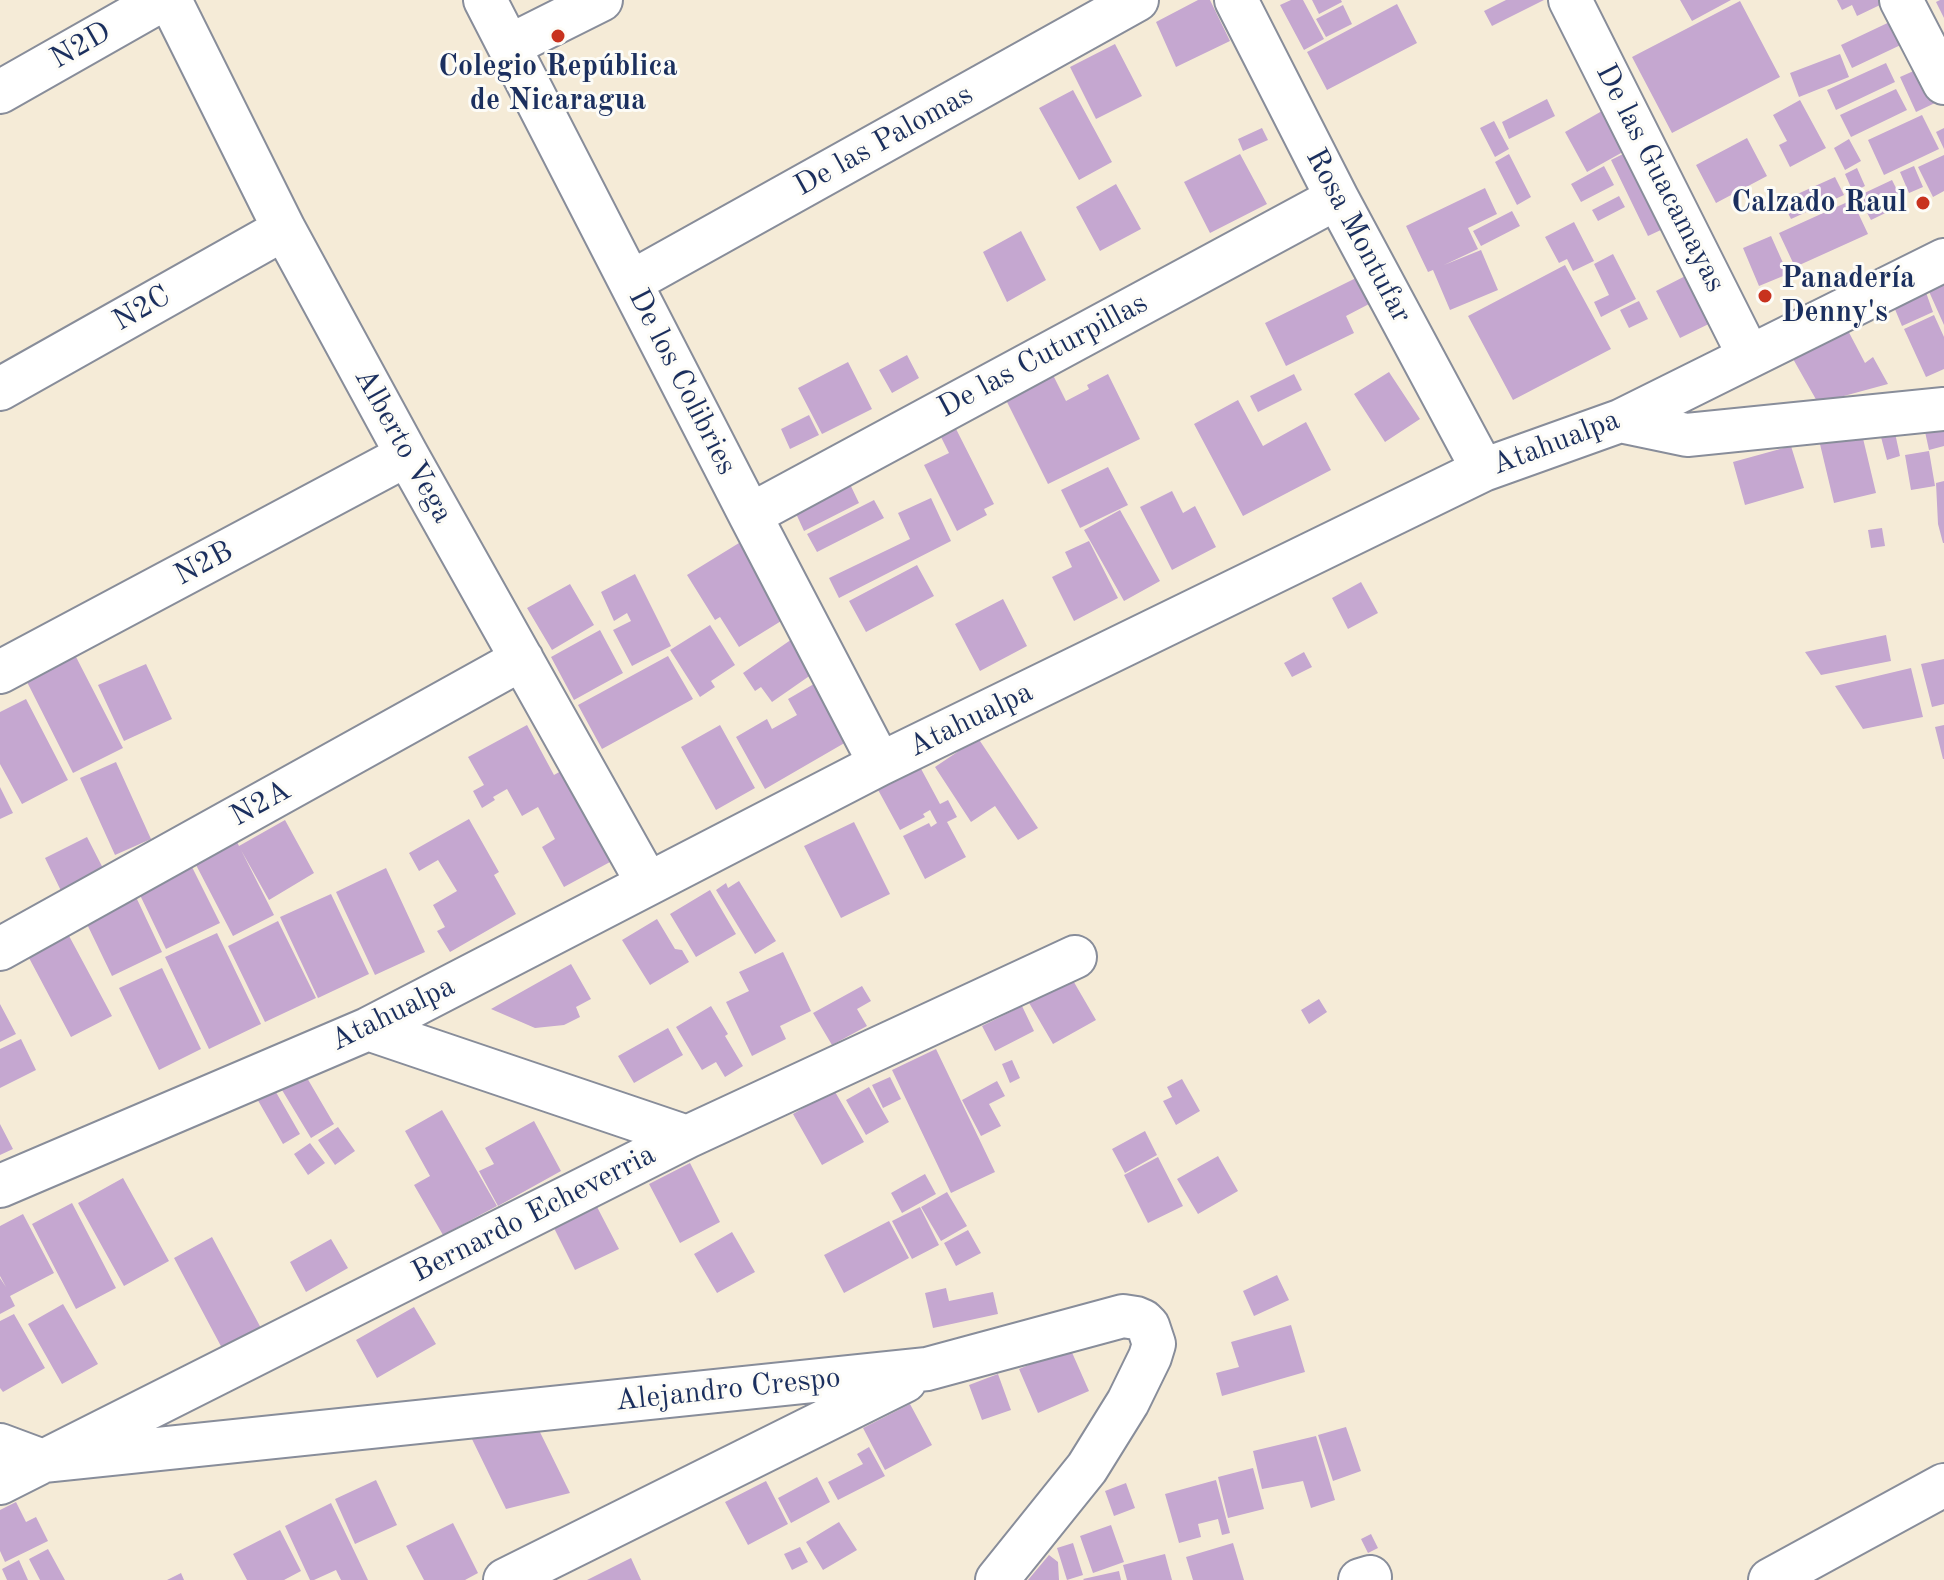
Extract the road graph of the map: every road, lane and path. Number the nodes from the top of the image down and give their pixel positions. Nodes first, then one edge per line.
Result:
1 (162, 0) edge
2 (170, 0) edge
3 (485, 0) edge
4 (601, 0) edge
5 (1137, 0) edge
6 (1236, 0) edge
7 (1570, 0) edge
8 (1901, 0) edge
9 (509, 46) junction
10 (1944, 83) edge
11 (0, 92) edge
12 (1337, 198) junction
13 (284, 229) junction
14 (1944, 260) edge
15 (631, 282) junction
16 (1749, 356) junction
17 (0, 389) edge
18 (1944, 409) edge
19 (1620, 421) junction
20 (407, 455) junction
21 (1483, 470) junction
22 (750, 515) junction
23 (522, 659) junction
24 (0, 672) edge
25 (880, 764) junction
26 (648, 884) junction
27 (0, 949) edge
28 (1075, 957) dead end
29 (368, 1029) junction
30 (687, 1137) junction
31 (0, 1186) edge
32 (927, 1369) junction
33 (0, 1445) edge
34 (43, 1461) junction
35 (0, 1483) edge
36 (1944, 1485) edge
37 (505, 1580) edge
38 (997, 1580) edge
39 (1770, 1580) edge

1 - 11 street, N2D
2 - 13 street, Alberto Vega
3 - 9 street, De los Colibries
4 - 9 street
5 - 15 street, De las Palomas
6 - 12 street, Rosa Montufar
7 - 16 street, De las Guacamayas
8 - 10 street
9 - 15 street, De los Colibries
12 - 21 street, Rosa Montufar
12 - 22 street, De las Cuturpillas
13 - 17 street, N2C
13 - 20 street, Alberto Vega
14 - 16 street, Atahualpa
15 - 22 street, De los Colibries
16 - 19 street, Atahualpa
18 - 19 street
19 - 21 street, Atahualpa
20 - 23 street, Alberto Vega
20 - 24 street, N2B
21 - 25 street, Atahualpa
22 - 25 street, De los Colibries
23 - 26 street, Alberto Vega
23 - 27 street, N2A
25 - 26 street, Atahualpa
26 - 29 street, Atahualpa
28 - 30 street, Bernardo Echeverria
29 - 30 street
29 - 31 street, Atahualpa
30 - 34 street, Bernardo Echeverria
32 - 34 street, Alejandro Crespo
32 - 37 street
32 - 38 street, Alejandro Crespo
33 - 34 street, Alejandro Crespo
34 - 35 street, Bernardo Echeverria
36 - 39 street

